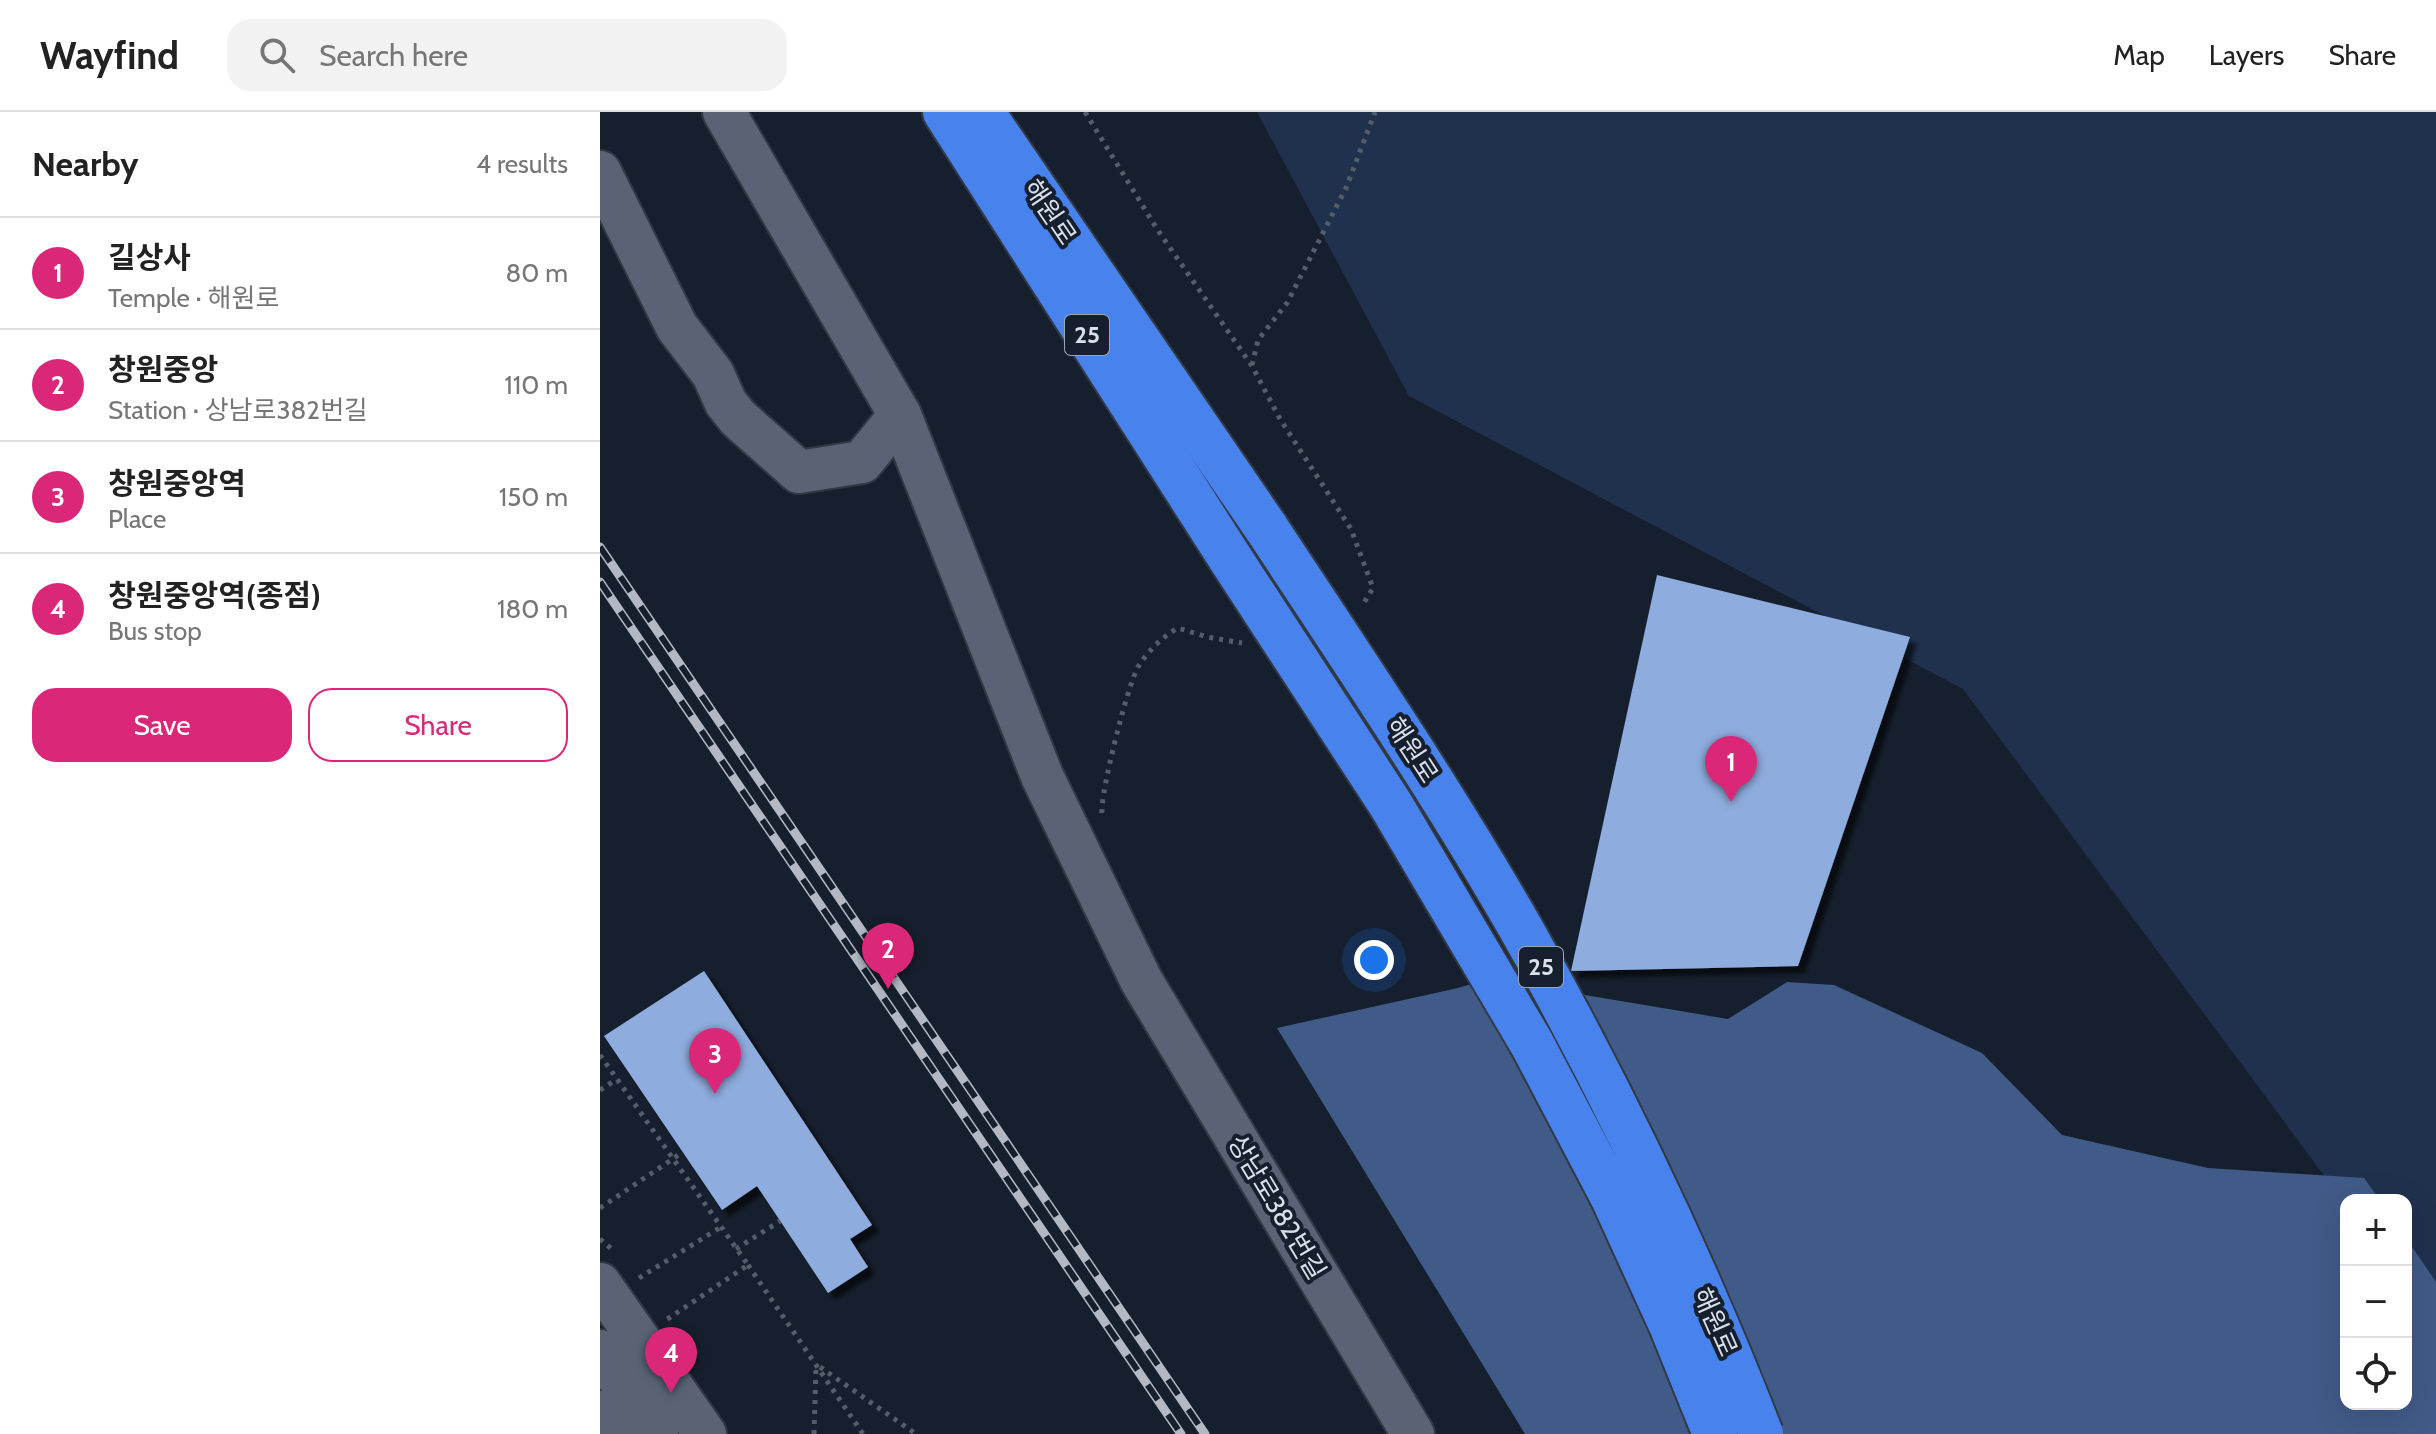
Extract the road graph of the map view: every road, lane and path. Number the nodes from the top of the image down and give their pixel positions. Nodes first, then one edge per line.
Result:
1 (724, 112) edge
2 (945, 112) edge
3 (982, 112) edge
4 (1085, 112) edge
5 (1375, 112) edge
6 (600, 172) edge
7 (1252, 366) junction
8 (900, 415) junction
9 (1360, 611) dead end
10 (1251, 644) dead end
11 (1104, 824) dead end
12 (600, 1055) edge
13 (617, 1079) junction
14 (600, 1090) edge
15 (683, 1152) dead end
16 (672, 1159) junction
17 (600, 1208) edge
18 (780, 1221) dead end
19 (721, 1227) junction
20 (736, 1249) junction
21 (748, 1265) junction
22 (617, 1283) edge
23 (662, 1323) dead end
24 (600, 1351) edge
25 (816, 1364) junction
26 (600, 1370) edge
27 (600, 1412) edge
28 (615, 1434) edge
29 (643, 1434) edge
30 (657, 1434) edge
31 (705, 1434) edge
32 (814, 1434) edge
33 (863, 1434) edge
34 (916, 1434) edge
35 (1413, 1434) edge
36 (1715, 1434) edge
37 (1761, 1434) edge

1 - 8 street, 상남로382번길
2 - 36 highway, 해원로 / 25, bridge
3 - 37 highway, 해원로 / 25, bridge
4 - 7 path
5 - 7 path
6 - 8 street
7 - 9 path
8 - 35 street, 상남로382번길
10 - 11 path
12 - 13 path
13 - 14 path
13 - 16 path
15 - 16 path
16 - 17 path
16 - 19 path
18 - 20 path
19 - 20 path
19 - 22 path
20 - 21 path
21 - 23 path
21 - 25 path
22 - 31 street
24 - 30 street
25 - 32 path
25 - 33 path
25 - 34 path
26 - 29 street
27 - 28 street

